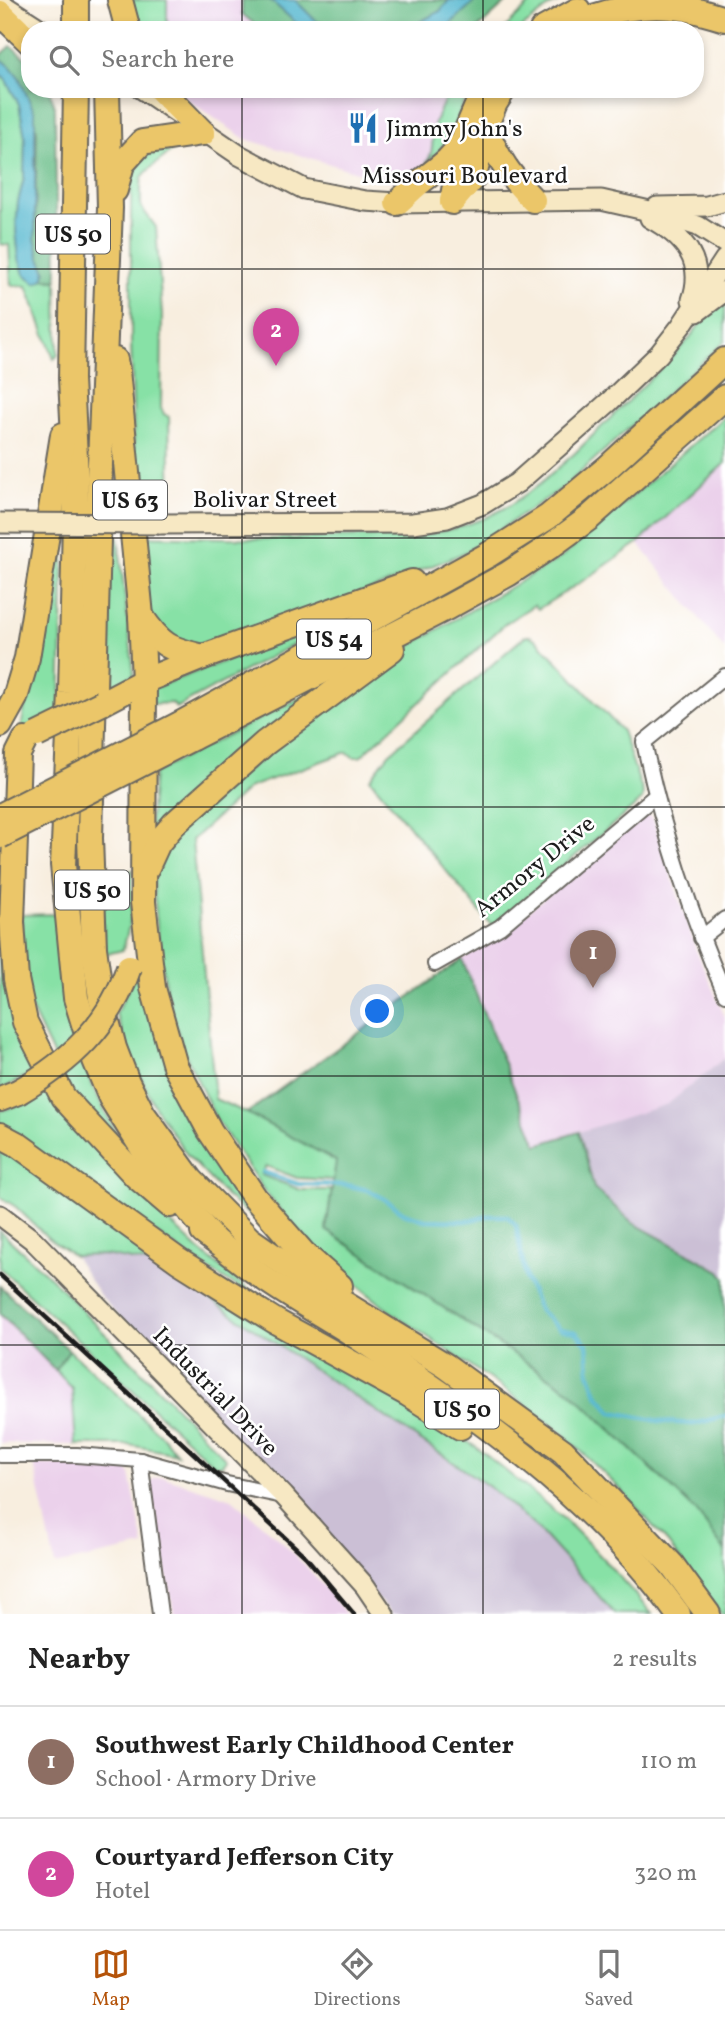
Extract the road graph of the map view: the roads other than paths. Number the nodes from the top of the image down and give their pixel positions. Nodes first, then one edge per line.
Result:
1 (76, 0) edge
2 (110, 0) edge
3 (120, 0) edge
4 (605, 0) edge
5 (0, 3) edge
6 (0, 13) edge
7 (725, 19) edge
8 (28, 21) edge
9 (76, 21) edge
10 (109, 21) edge
11 (126, 21) edge
12 (557, 21) edge
13 (583, 21) edge
14 (21, 33) edge
15 (107, 98) edge
16 (155, 98) edge
17 (169, 98) edge
18 (483, 98) edge
19 (498, 98) edge
20 (76, 101) edge
21 (475, 131) junction
22 (204, 133) junction
23 (533, 200) junction
24 (725, 201) edge
25 (452, 202) junction
26 (397, 203) junction
27 (628, 206) junction
28 (110, 208) junction
29 (725, 243) edge
30 (725, 259) edge
31 (725, 290) edge
32 (104, 322) junction
33 (681, 326) junction
34 (725, 360) edge
35 (71, 379) junction
36 (725, 397) edge
37 (0, 523) edge
38 (488, 555) junction
39 (448, 607) junction
40 (141, 616) junction
41 (203, 657) junction
42 (725, 676) edge
43 (144, 681) junction
44 (0, 725) edge
45 (186, 731) junction
46 (31, 737) junction
47 (0, 752) edge
48 (655, 796) junction
49 (0, 816) edge
50 (0, 836) edge
51 (144, 874) junction
52 (143, 902) junction
53 (725, 919) edge
54 (701, 938) junction
55 (435, 964) dead end
56 (725, 994) edge
57 (9, 1095) edge
58 (0, 1135) edge
59 (0, 1215) edge
60 (214, 1240) junction
61 (392, 1333) junction
62 (0, 1455) edge
63 (140, 1460) junction
64 (284, 1496) junction
65 (582, 1505) junction
66 (160, 1614) edge
67 (384, 1614) edge
68 (678, 1614) edge
69 (708, 1614) edge

1 - 9 highway
2 - 10 highway
3 - 11 highway
4 - 12 highway
5 - 8 main road
6 - 14 highway
7 - 13 highway
15 - 28 highway, US 50
16 - 22 main road, Missouri Boulevard
17 - 22 highway
18 - 21 highway
19 - 21 highway
20 - 35 highway, US 50
21 - 23 highway
21 - 25 highway
21 - 26 highway
22 - 26 main road, Missouri Boulevard
22 - 28 highway
23 - 25 main road, Missouri Boulevard
23 - 27 main road, Missouri Boulevard
24 - 27 main road
25 - 26 main road, Missouri Boulevard
27 - 29 main road, Missouri Boulevard
27 - 33 main road
28 - 32 highway, US 50
30 - 33 main road
31 - 33 main road
32 - 40 highway, US 63
32 - 61 highway, US 50
33 - 37 main road, Bolivar Street, bridge
34 - 38 highway, US 54
35 - 44 highway, US 63
35 - 60 highway, US 50
36 - 39 highway, US 54
38 - 41 highway
38 - 45 highway, US 54
39 - 45 highway, US 54
39 - 51 highway
40 - 41 highway
40 - 43 highway, US 63
41 - 43 highway
42 - 48 street
43 - 46 highway, bridge
43 - 51 highway, US 63
45 - 49 highway, US 54, bridge
45 - 50 highway, US 54, bridge
46 - 47 highway
46 - 60 highway
48 - 54 street
48 - 55 street, Armory Drive
51 - 52 highway, US 63
52 - 57 highway, US 63, bridge
52 - 61 highway
53 - 54 street
54 - 56 street
58 - 65 highway
59 - 64 main road, Industrial Drive
60 - 65 highway, US 50
61 - 69 highway, US 50
62 - 63 street
63 - 64 street
63 - 66 street
64 - 67 main road, Industrial Drive
65 - 68 highway, US 50

